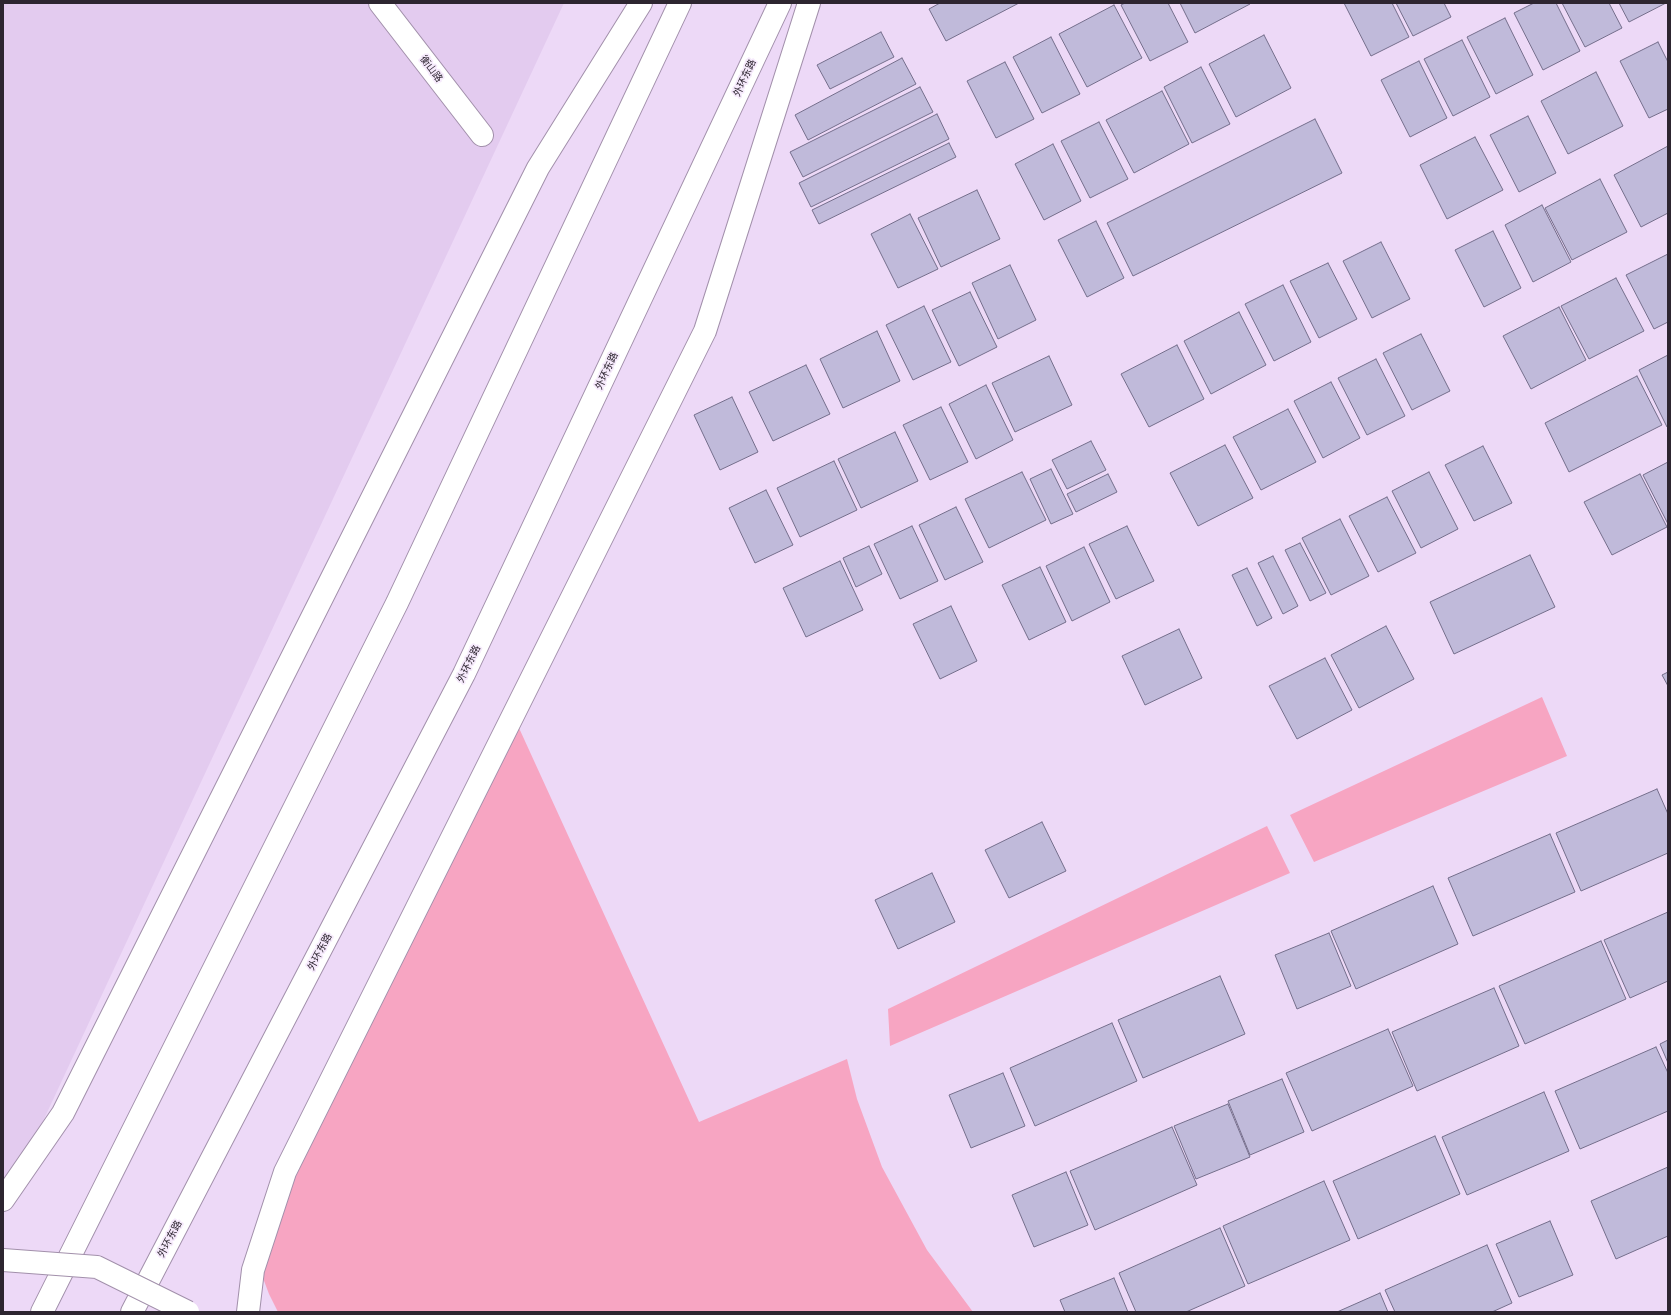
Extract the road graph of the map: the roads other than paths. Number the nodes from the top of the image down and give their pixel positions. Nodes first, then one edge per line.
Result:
1 (380, 3) edge
2 (641, 3) edge
3 (680, 3) edge
4 (780, 3) edge
5 (809, 3) edge
6 (482, 135) dead end
7 (3, 1200) edge
8 (3, 1260) edge
9 (42, 1312) edge
10 (132, 1312) edge
11 (188, 1312) edge
12 (248, 1312) edge

1 - 6 main road, 衡山路
2 - 7 main road
3 - 9 main road
4 - 10 main road, 外环东路
5 - 12 main road
8 - 11 main road, bridge

